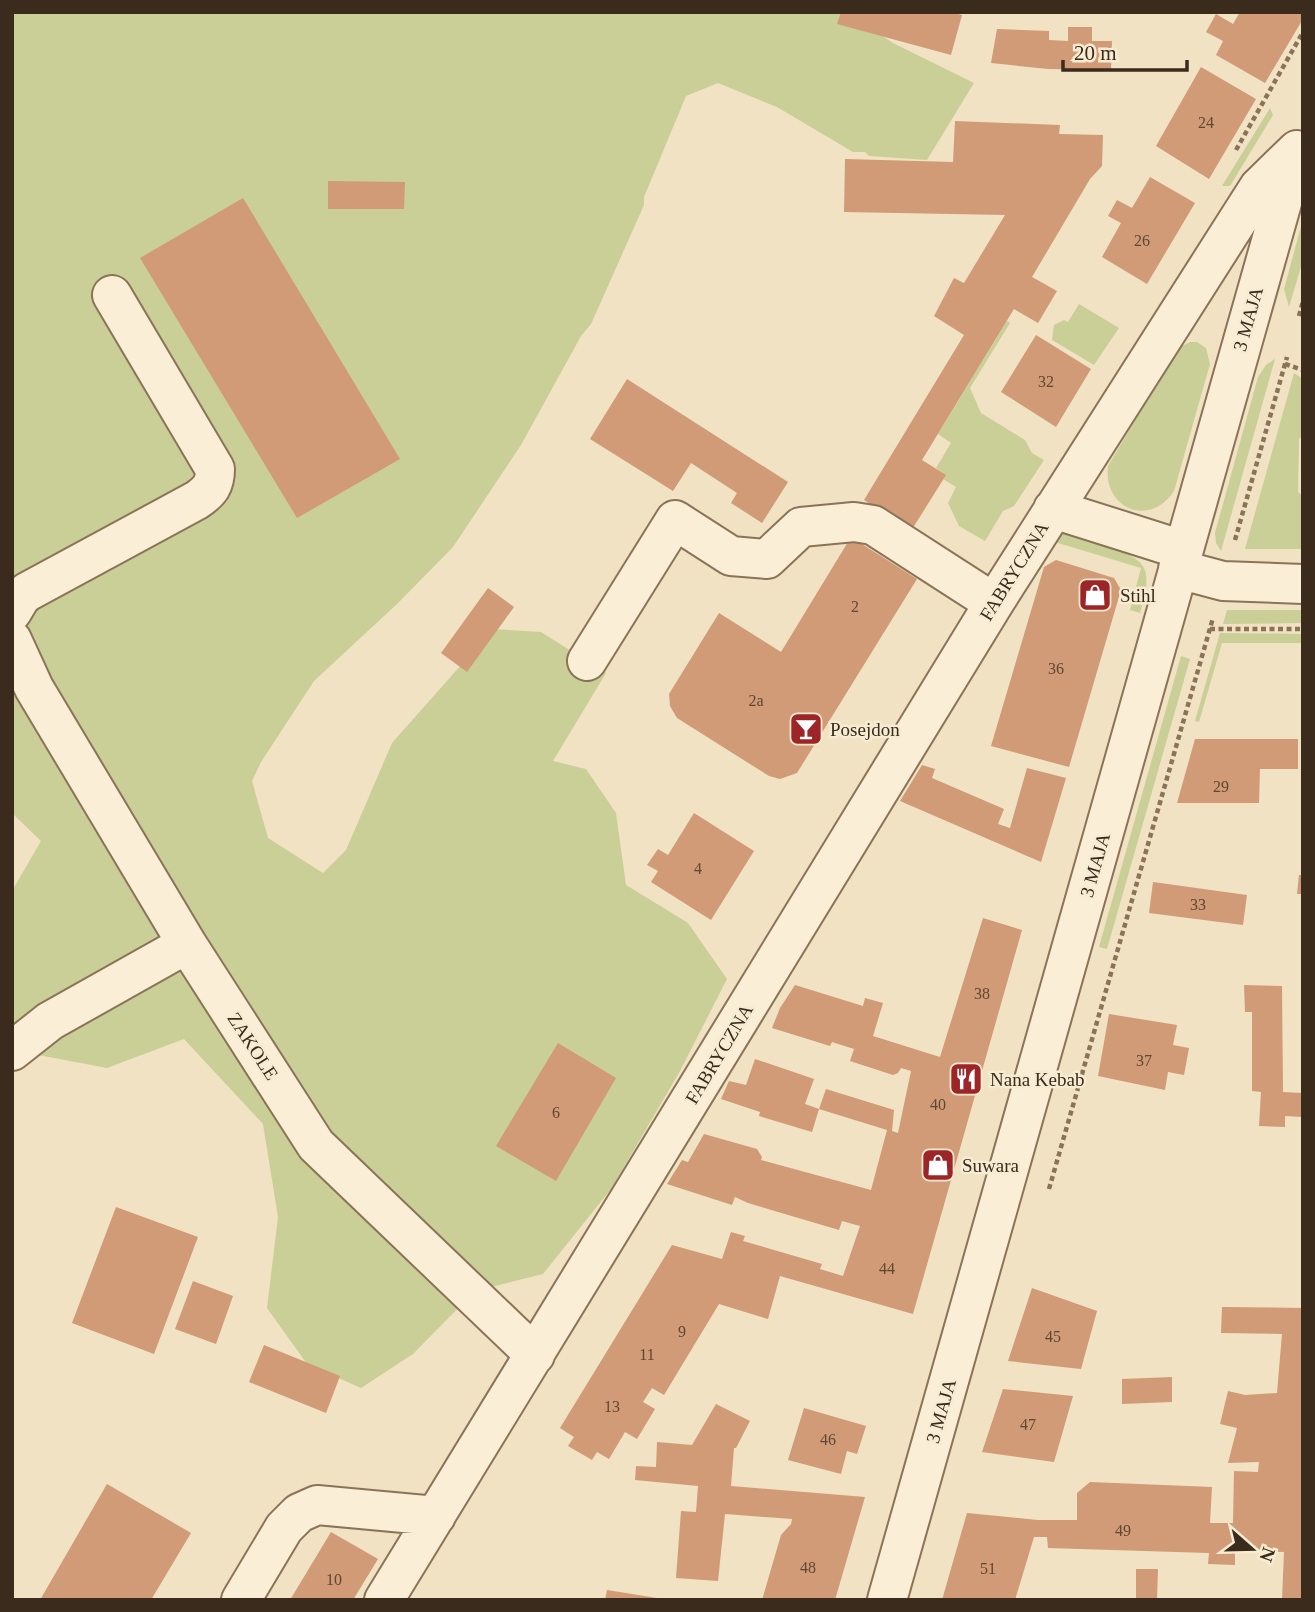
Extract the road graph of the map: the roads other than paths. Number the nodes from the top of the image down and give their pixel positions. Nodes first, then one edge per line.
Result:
1 (1301, 144) edge
2 (112, 295) dead end
3 (1053, 509) junction
4 (1181, 560) junction
5 (1303, 584) edge
6 (994, 603) junction
7 (12, 612) edge
8 (12, 640) edge
9 (587, 661) dead end
10 (187, 944) junction
11 (12, 1051) edge
12 (535, 1355) junction
13 (436, 1516) junction
14 (241, 1600) edge
15 (384, 1600) edge
16 (887, 1600) edge

1 - 3 street, FABRYCZNA
1 - 4 street, 3 MAJA
2 - 7 street
3 - 4 street, FABRYCZNA
3 - 6 street, FABRYCZNA
4 - 5 street, FABRYCZNA
4 - 16 street, 3 MAJA
6 - 9 street
6 - 12 street, FABRYCZNA
8 - 10 street, ZAKOLE
10 - 11 street
10 - 12 street, ZAKOLE
12 - 13 street, FABRYCZNA
13 - 14 street
13 - 15 street, FABRYCZNA

